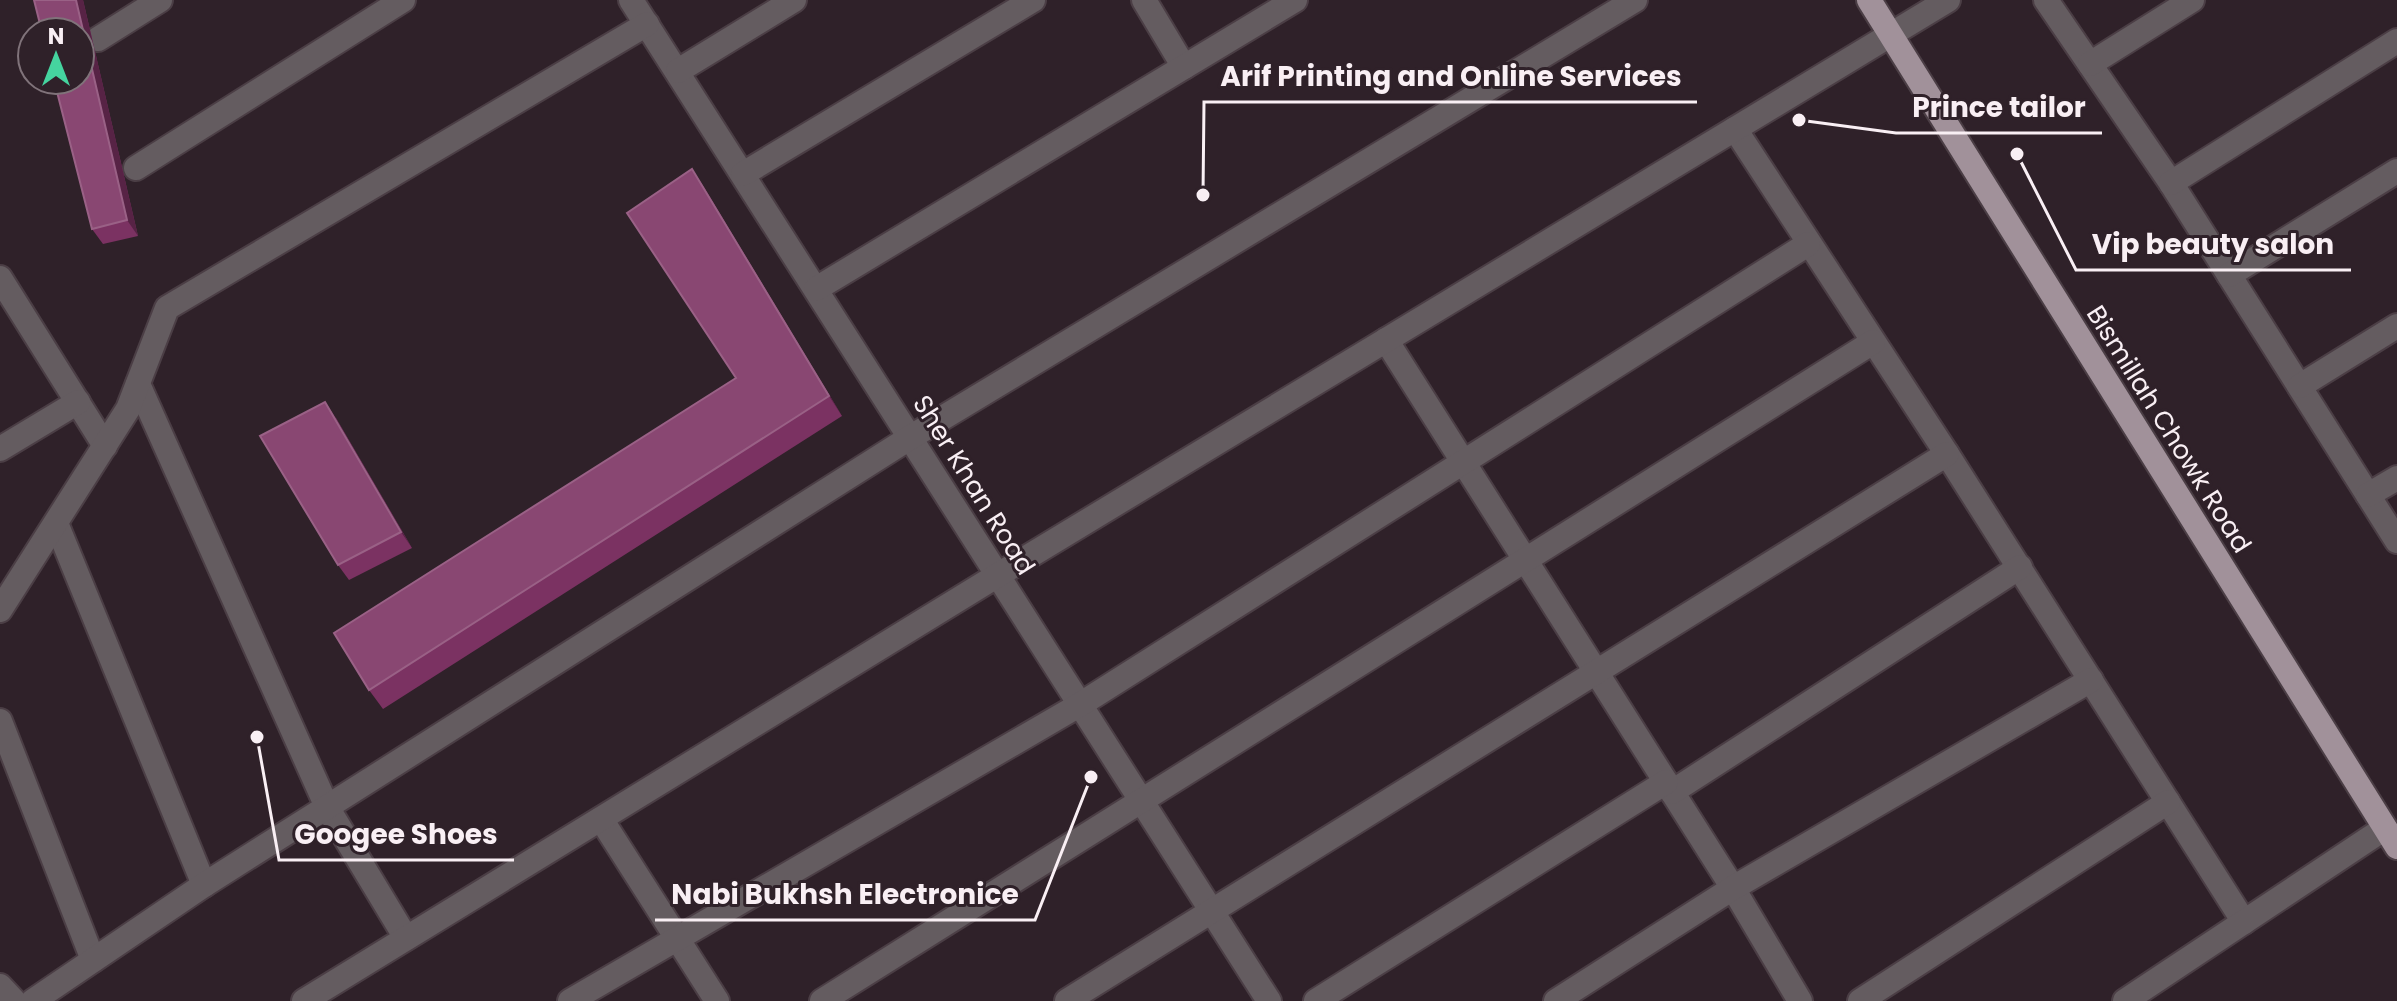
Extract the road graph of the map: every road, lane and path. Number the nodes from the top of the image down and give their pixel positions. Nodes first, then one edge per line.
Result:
1 (160, 0) edge
2 (403, 0) edge
3 (631, 0) edge
4 (794, 0) edge
5 (1033, 0) edge
6 (1144, 0) edge
7 (1295, 0) edge
8 (1635, 0) edge
9 (1869, 0) edge
10 (1948, 0) edge
11 (2046, 0) edge
12 (2192, 0) edge
13 (647, 24) junction
14 (1890, 35) junction
15 (98, 39) dead end
16 (2397, 41) edge
17 (2090, 64) junction
18 (1184, 67) junction
19 (678, 71) junction
20 (1735, 129) junction
21 (136, 168) dead end
22 (2397, 171) edge
23 (743, 174) junction
24 (2171, 183) junction
25 (1808, 244) junction
26 (2229, 275) junction
27 (0, 278) edge
28 (816, 289) junction
29 (2397, 326) edge
30 (1386, 340) junction
31 (1873, 342) junction
32 (138, 384) junction
33 (2300, 386) junction
34 (78, 402) junction
35 (911, 437) junction
36 (105, 446) junction
37 (0, 449) edge
38 (1947, 454) junction
39 (1463, 461) junction
40 (2397, 478) edge
41 (2368, 495) junction
42 (56, 523) junction
43 (2397, 541) edge
44 (1526, 560) junction
45 (2020, 567) junction
46 (998, 575) junction
47 (0, 610) edge
48 (1596, 671) junction
49 (2091, 680) junction
50 (1081, 704) junction
51 (0, 721) edge
52 (1669, 787) junction
53 (1142, 801) junction
54 (2168, 802) junction
55 (327, 807) junction
56 (601, 819) junction
57 (2393, 840) edge
58 (204, 885) junction
59 (1733, 888) junction
60 (1212, 911) junction
61 (2244, 922) junction
62 (406, 938) junction
63 (677, 938) junction
64 (93, 960) junction
65 (0, 986) edge
66 (14, 1001) edge
67 (33, 1001) edge
68 (304, 1001) edge
69 (570, 1001) edge
70 (717, 1001) edge
71 (822, 1001) edge
72 (1067, 1001) edge
73 (1269, 1001) edge
74 (1316, 1001) edge
75 (1556, 1001) edge
76 (1800, 1001) edge
77 (1860, 1001) edge
78 (2125, 1001) edge

1 - 15 street
2 - 21 street
3 - 13 street, Sher Khan Road
4 - 19 street
5 - 23 street
6 - 18 street
7 - 18 street
8 - 35 street
9 - 14 main road, Bismillah Chowk Road
10 - 14 street
11 - 17 street
12 - 17 street
13 - 19 street, Sher Khan Road
13 - 32 street
14 - 20 street
14 - 57 main road, Bismillah Chowk Road
16 - 24 street
17 - 24 street
18 - 28 street
19 - 23 street, Sher Khan Road
20 - 25 street
20 - 30 street
22 - 26 street
23 - 28 street, Sher Khan Road
24 - 26 street
25 - 31 street
25 - 39 street
26 - 33 street
27 - 34 street
28 - 35 street, Sher Khan Road
29 - 33 street
30 - 39 street
30 - 46 street
31 - 38 street
31 - 44 street
32 - 36 street
32 - 55 street
33 - 41 street
34 - 36 street
34 - 37 street
35 - 46 street, Sher Khan Road
35 - 55 street
36 - 42 street
38 - 45 street
38 - 48 street
39 - 44 street
39 - 50 street
40 - 41 street
41 - 43 street
42 - 47 street
42 - 58 street
44 - 48 street
44 - 53 street
45 - 49 street
45 - 52 street
46 - 50 street, Sher Khan Road
46 - 56 street
48 - 52 street
48 - 60 street
49 - 54 street
49 - 59 street
50 - 53 street, Sher Khan Road
50 - 63 street
51 - 64 street
52 - 59 street
52 - 74 street
53 - 60 street, Sher Khan Road
53 - 71 street
54 - 61 street
54 - 77 street
55 - 58 street
55 - 62 street
56 - 62 street
56 - 63 street
57 - 61 street
58 - 64 street
59 - 75 street
59 - 76 street
60 - 72 street
60 - 73 street, Sher Khan Road
61 - 78 street
62 - 68 street
63 - 69 street
63 - 70 street
64 - 67 street
65 - 66 street

